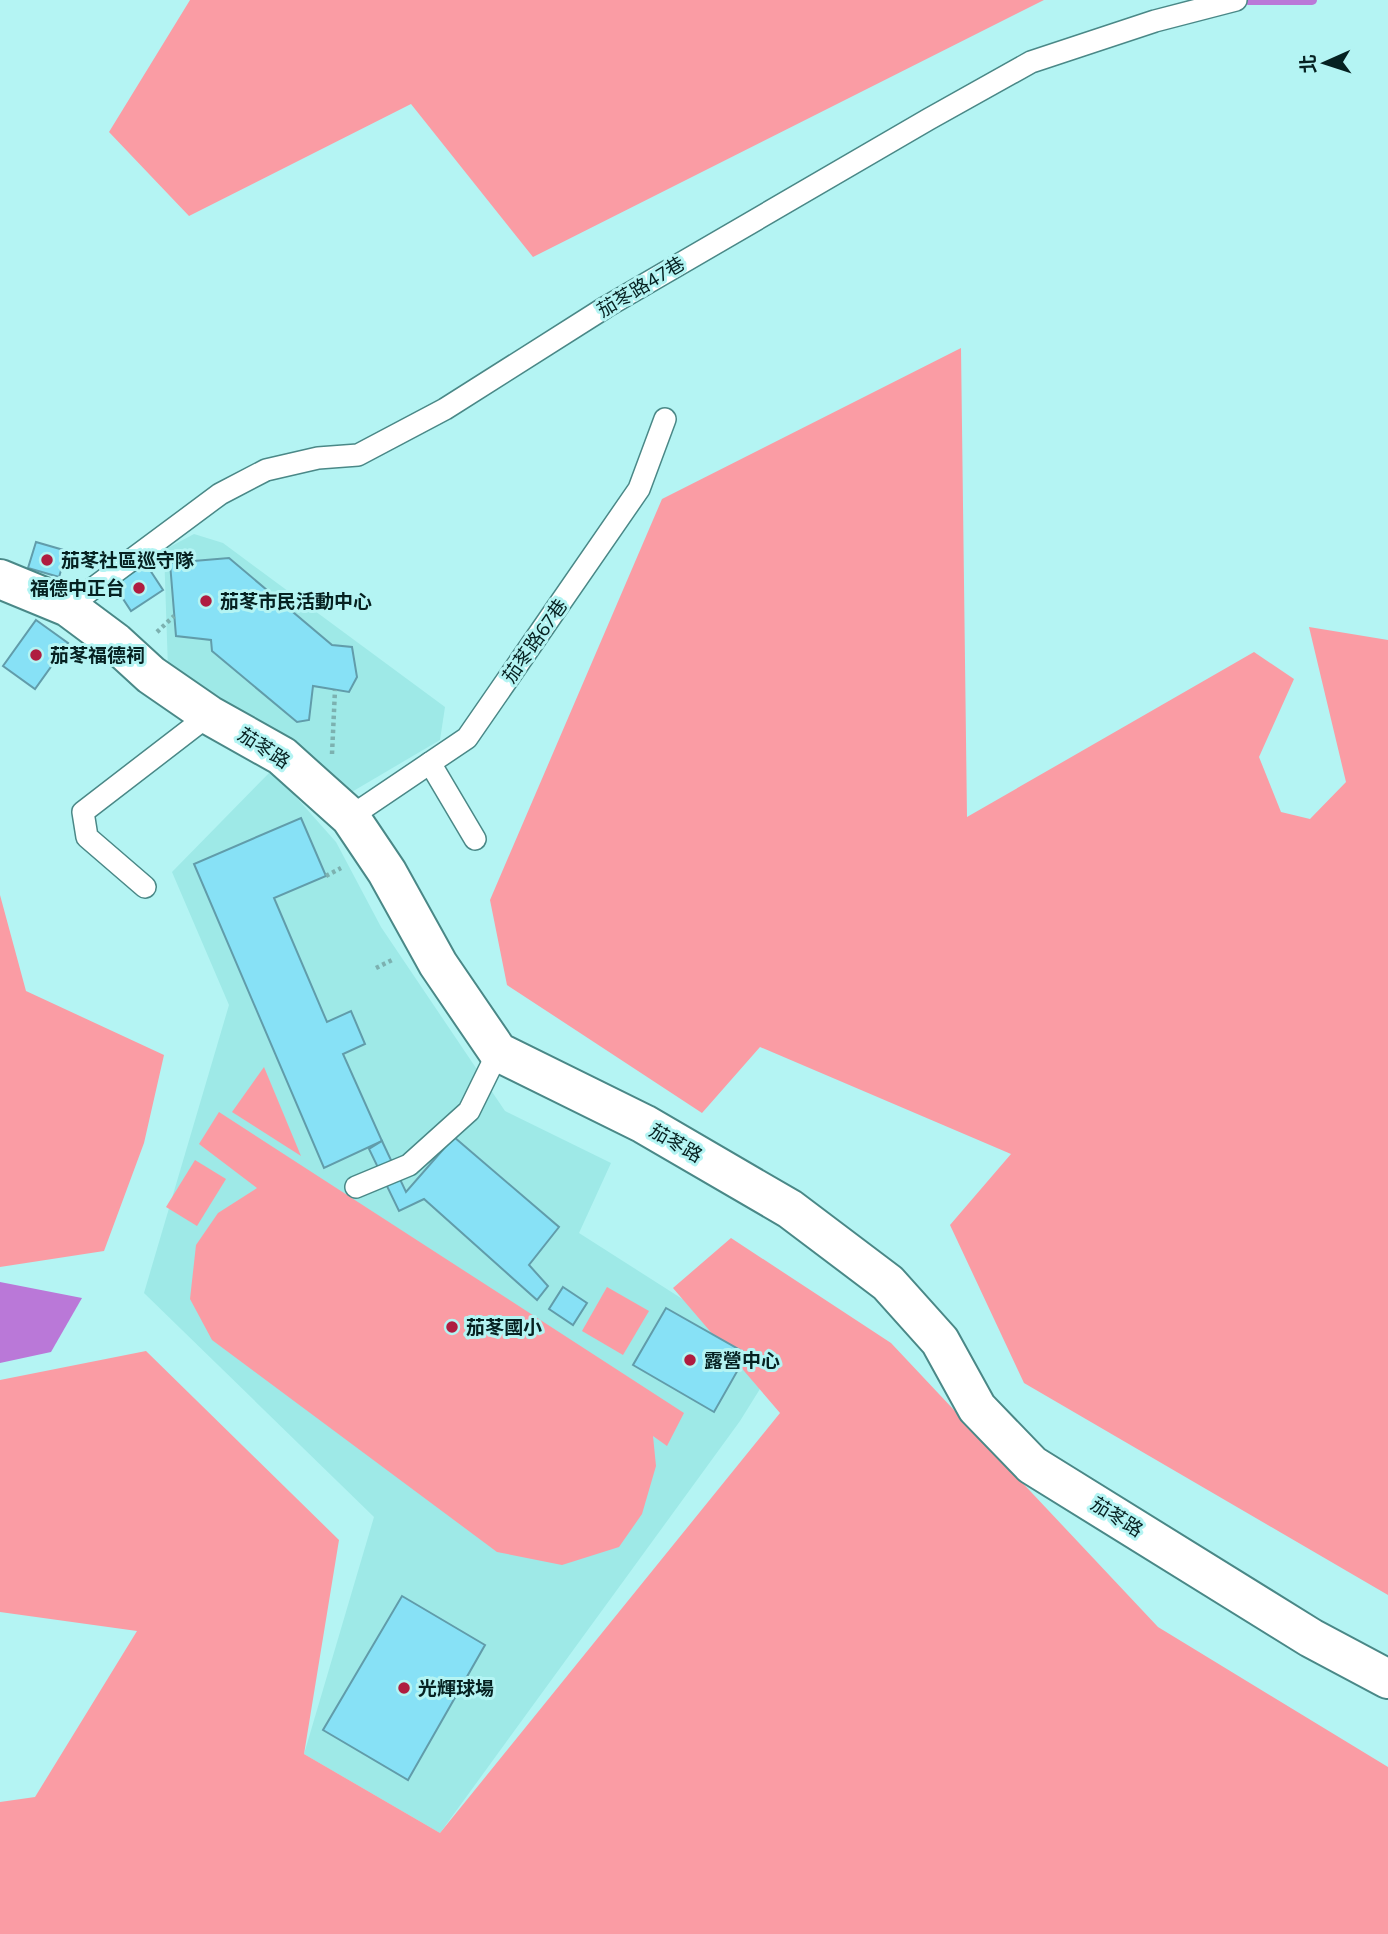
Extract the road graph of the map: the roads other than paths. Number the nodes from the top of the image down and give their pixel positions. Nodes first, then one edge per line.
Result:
1 (1236, 0) edge
2 (665, 419) dead end
3 (0, 579) edge
4 (68, 607) junction
5 (209, 715) junction
6 (430, 763) junction
7 (351, 817) junction
8 (475, 839) dead end
9 (145, 887) dead end
10 (498, 1052) junction
11 (356, 1187) dead end
12 (1388, 1679) edge

1 - 4 lane, 茄苳路47巷
2 - 6 lane, 茄苳路67巷
3 - 4 street, 茄苳路
4 - 5 street, 茄苳路
5 - 7 street, 茄苳路
5 - 9 lane
6 - 7 lane, 茄苳路67巷
6 - 8 lane
7 - 10 street, 茄苳路
10 - 11 lane
10 - 12 street, 茄苳路

